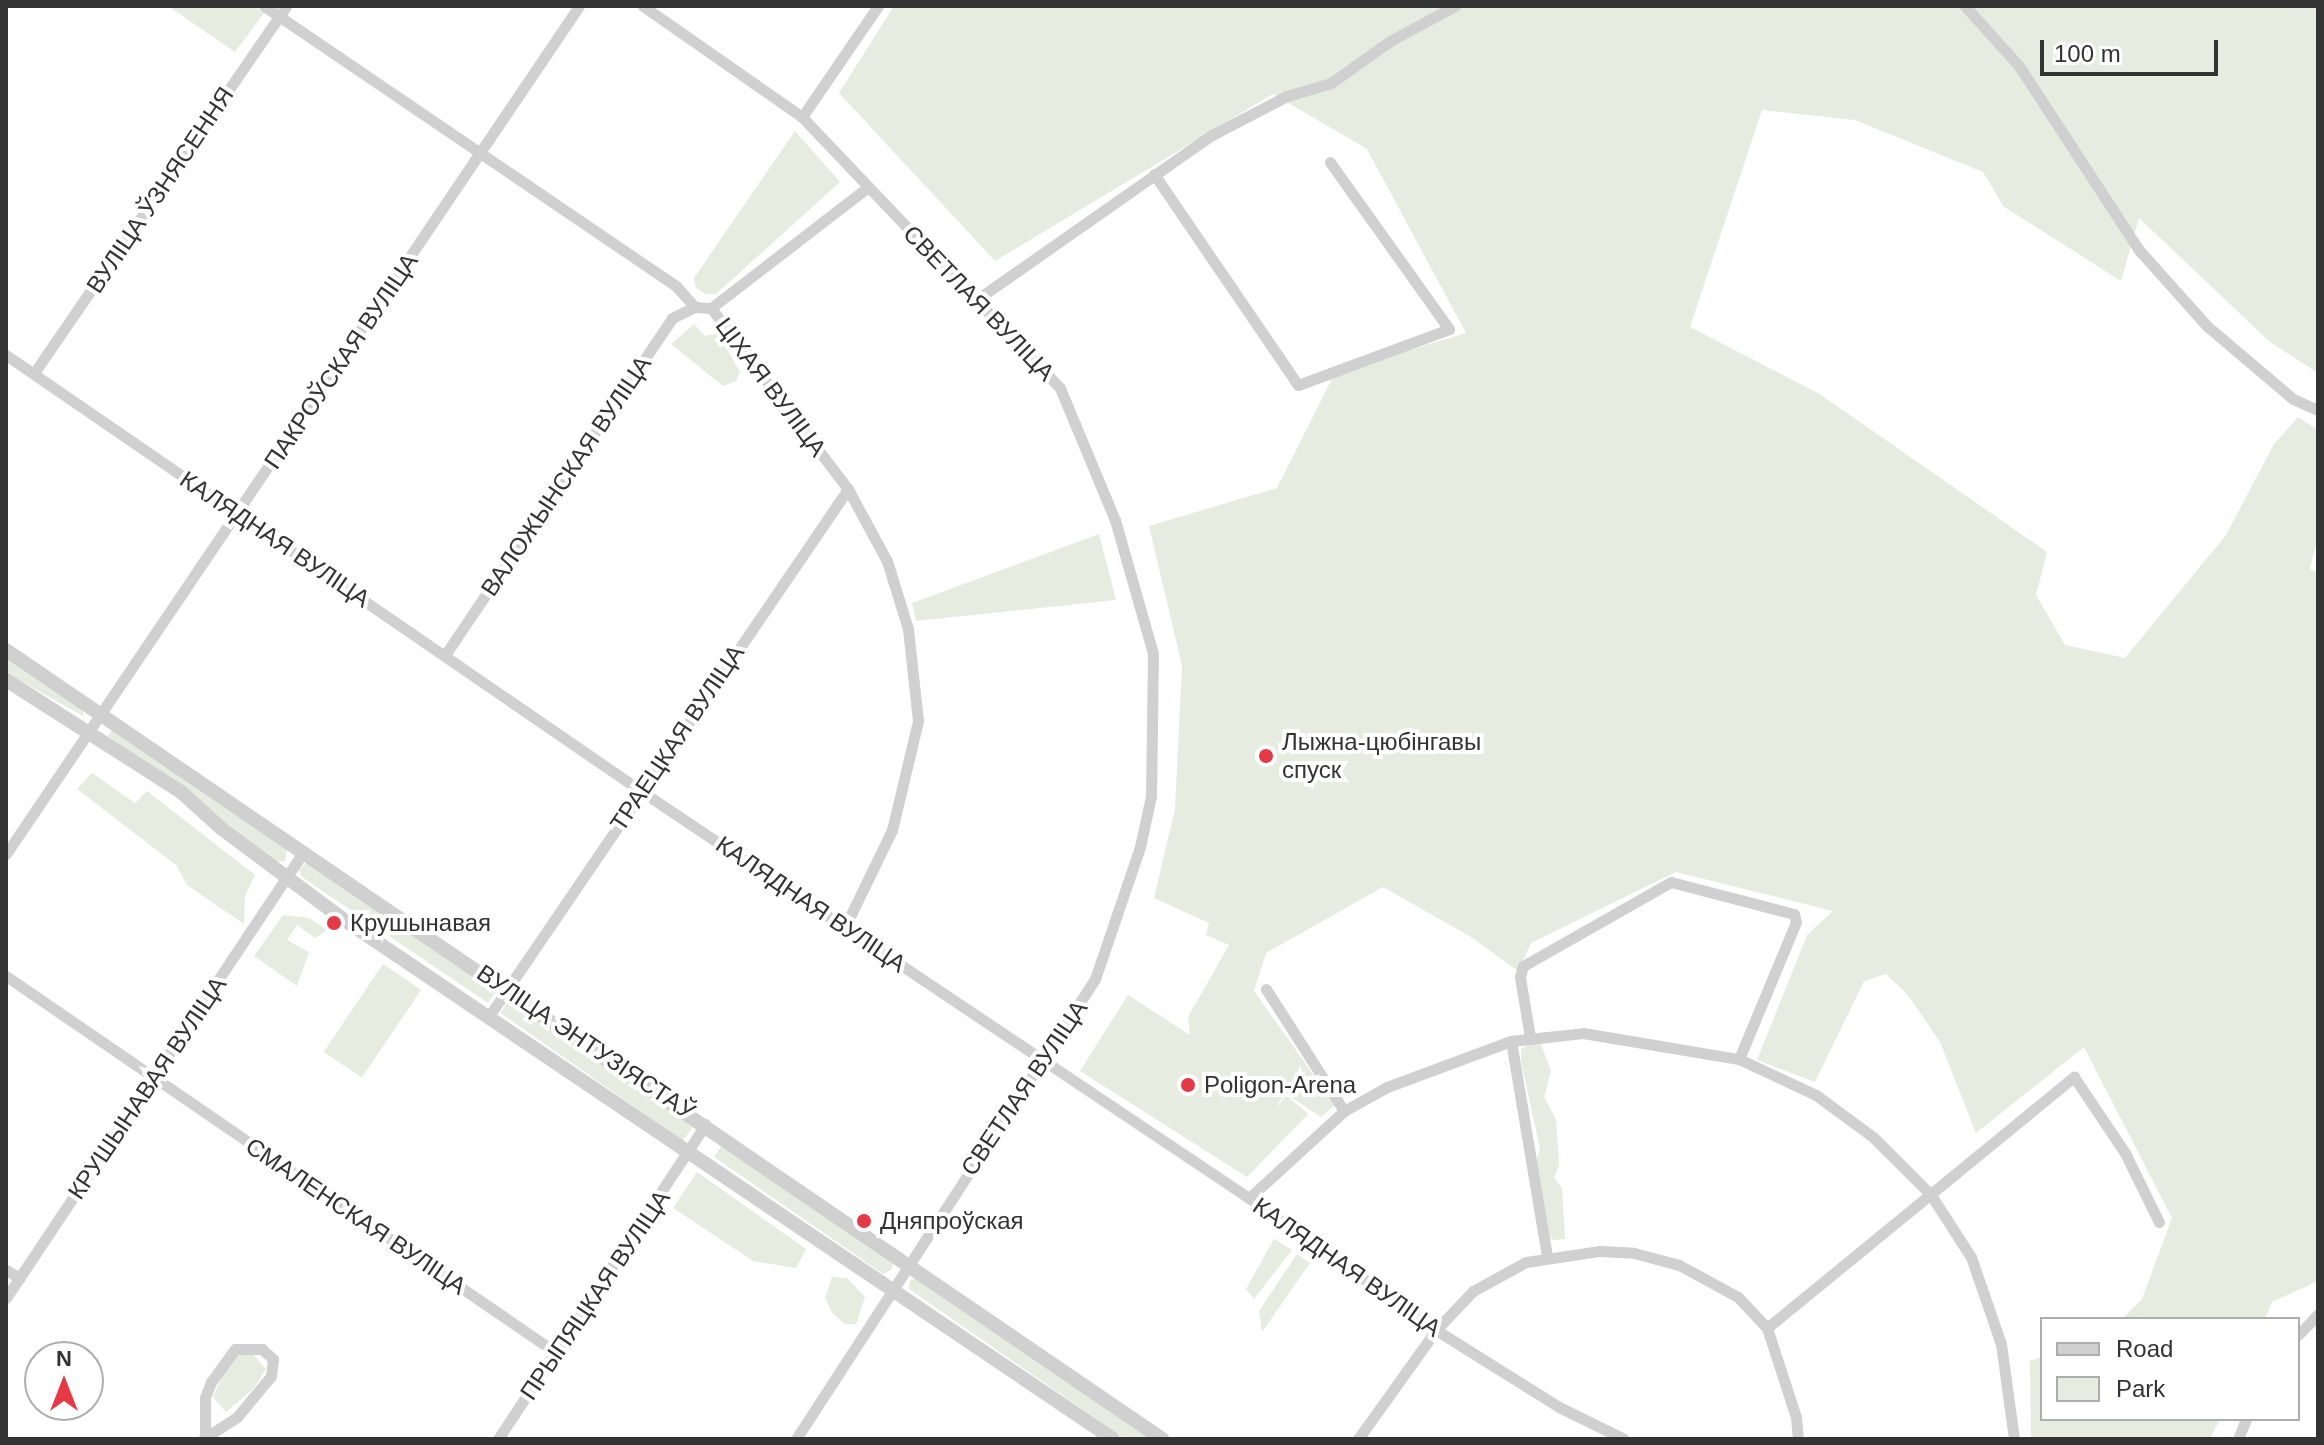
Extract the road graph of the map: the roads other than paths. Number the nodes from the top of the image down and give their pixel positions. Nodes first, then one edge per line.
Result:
1 (264, 6) edge
2 (579, 6) edge
3 (643, 6) edge
4 (878, 6) edge
5 (1455, 6) edge
6 (1965, 6) edge
7 (282, 11) edge
8 (802, 117) junction
9 (480, 155) junction
10 (1330, 162) dead end
11 (1154, 174) junction
12 (868, 187) junction
13 (979, 298) junction
14 (695, 307) junction
15 (711, 308) junction
16 (6, 355) edge
17 (34, 373) junction
18 (2318, 410) edge
19 (848, 489) junction
20 (239, 514) junction
21 (6, 650) edge
22 (445, 655) junction
23 (6, 680) edge
24 (102, 715) junction
25 (89, 732) junction
26 (641, 791) junction
27 (304, 851) junction
28 (6, 854) edge
29 (287, 877) junction
30 (845, 927) junction
31 (6, 976) edge
32 (508, 989) junction
33 (1266, 989) dead end
34 (489, 1016) junction
35 (1530, 1037) junction
36 (1511, 1041) junction
37 (1739, 1059) junction
38 (1044, 1062) junction
39 (154, 1078) junction
40 (1344, 1111) junction
41 (706, 1124) junction
42 (690, 1151) junction
43 (1931, 1195) junction
44 (1249, 1198) junction
45 (2159, 1222) dead end
46 (1547, 1257) junction
47 (908, 1263) junction
48 (6, 1270) edge
49 (20, 1278) junction
50 (895, 1290) junction
51 (6, 1298) edge
52 (2318, 1314) edge
53 (1767, 1328) junction
54 (1436, 1330) junction
55 (2300, 1333) edge
56 (558, 1354) junction
57 (204, 1438) edge
58 (498, 1439) edge
59 (796, 1439) edge
60 (1113, 1439) edge
61 (1162, 1439) edge
62 (1358, 1439) edge
63 (1624, 1439) edge
64 (1798, 1439) edge
65 (2014, 1439) edge

1 - 7 street, ЦІХАЯ ВУЛІЦА
2 - 9 street, ПАКРОЎСКАЯ ВУЛІЦА
3 - 8 street, СВЕТЛАЯ ВУЛІЦА
4 - 8 street
5 - 11 street
6 - 18 street
7 - 9 street, ЦІХАЯ ВУЛІЦА
7 - 17 street, ВУЛІЦА ЎЗНЯСЕННЯ
8 - 12 street, СВЕТЛАЯ ВУЛІЦА
9 - 14 street, ЦІХАЯ ВУЛІЦА
9 - 20 street, ПАКРОЎСКАЯ ВУЛІЦА
10 - 11 street
11 - 13 street
12 - 13 street, СВЕТЛАЯ ВУЛІЦА
12 - 15 street
13 - 38 street, СВЕТЛАЯ ВУЛІЦА
14 - 15 street, ЦІХАЯ ВУЛІЦА
14 - 22 street, ВАЛОЖЫНСКАЯ ВУЛІЦА
15 - 19 street, ЦІХАЯ ВУЛІЦА
16 - 17 street, КАЛЯДНАЯ ВУЛІЦА
17 - 20 street, КАЛЯДНАЯ ВУЛІЦА
19 - 26 street, ТРАЕЦКАЯ ВУЛІЦА
19 - 30 street, ЦІХАЯ ВУЛІЦА
20 - 22 street, КАЛЯДНАЯ ВУЛІЦА
20 - 24 street, ПАКРОЎСКАЯ ВУЛІЦА
21 - 24 street, ВУЛІЦА ЭНТУЗІЯСТАЎ
22 - 26 street, КАЛЯДНАЯ ВУЛІЦА
23 - 25 street, ВУЛІЦА ЭНТУЗІЯСТАЎ
24 - 25 street, ПАКРОЎСКАЯ ВУЛІЦА
24 - 27 street, ВУЛІЦА ЭНТУЗІЯСТАЎ
25 - 28 street, ПАКРОЎСКАЯ ВУЛІЦА
25 - 29 street, ВУЛІЦА ЭНТУЗІЯСТАЎ
26 - 30 street, КАЛЯДНАЯ ВУЛІЦА
26 - 32 street, ТРАЕЦКАЯ ВУЛІЦА
27 - 29 street, КРУШЫНАВАЯ ВУЛІЦА
27 - 32 street, ВУЛІЦА ЭНТУЗІЯСТАЎ
29 - 34 street, ВУЛІЦА ЭНТУЗІЯСТАЎ
29 - 39 street, КРУШЫНАВАЯ ВУЛІЦА
30 - 38 street, КАЛЯДНАЯ ВУЛІЦА
31 - 39 street, СМАЛЕНСКАЯ ВУЛІЦА
32 - 34 street, ТРАЕЦКАЯ ВУЛІЦА
32 - 41 street, ВУЛІЦА ЭНТУЗІЯСТАЎ
33 - 40 street
34 - 42 street, ВУЛІЦА ЭНТУЗІЯСТАЎ
35 - 36 street
35 - 37 street
35 - 37 street
36 - 40 street
36 - 46 street
37 - 43 street
38 - 44 street, КАЛЯДНАЯ ВУЛІЦА
38 - 47 street, СВЕТЛАЯ ВУЛІЦА
39 - 49 street, КРУШЫНАВАЯ ВУЛІЦА
39 - 56 street, СМАЛЕНСКАЯ ВУЛІЦА
40 - 44 street
41 - 42 street, ПРЫПЯЦКАЯ ВУЛІЦА
41 - 47 street, ВУЛІЦА ЭНТУЗІЯСТАЎ
42 - 50 street, ВУЛІЦА ЭНТУЗІЯСТАЎ
42 - 56 street, ПРЫПЯЦКАЯ ВУЛІЦА
43 - 45 street
43 - 53 street
43 - 65 street
44 - 54 street, КАЛЯДНАЯ ВУЛІЦА
46 - 53 street
46 - 54 street
47 - 50 street, СВЕТЛАЯ ВУЛІЦА
47 - 61 street, ВУЛІЦА ЭНТУЗІЯСТАЎ
48 - 49 street
49 - 51 street, КРУШЫНАВАЯ ВУЛІЦА
50 - 59 street, СВЕТЛАЯ ВУЛІЦА
50 - 60 street, ВУЛІЦА ЭНТУЗІЯСТАЎ
52 - 55 street
53 - 64 street
54 - 62 street
54 - 63 street, КАЛЯДНАЯ ВУЛІЦА
56 - 58 street, ПРЫПЯЦКАЯ ВУЛІЦА
57 - 57 street

